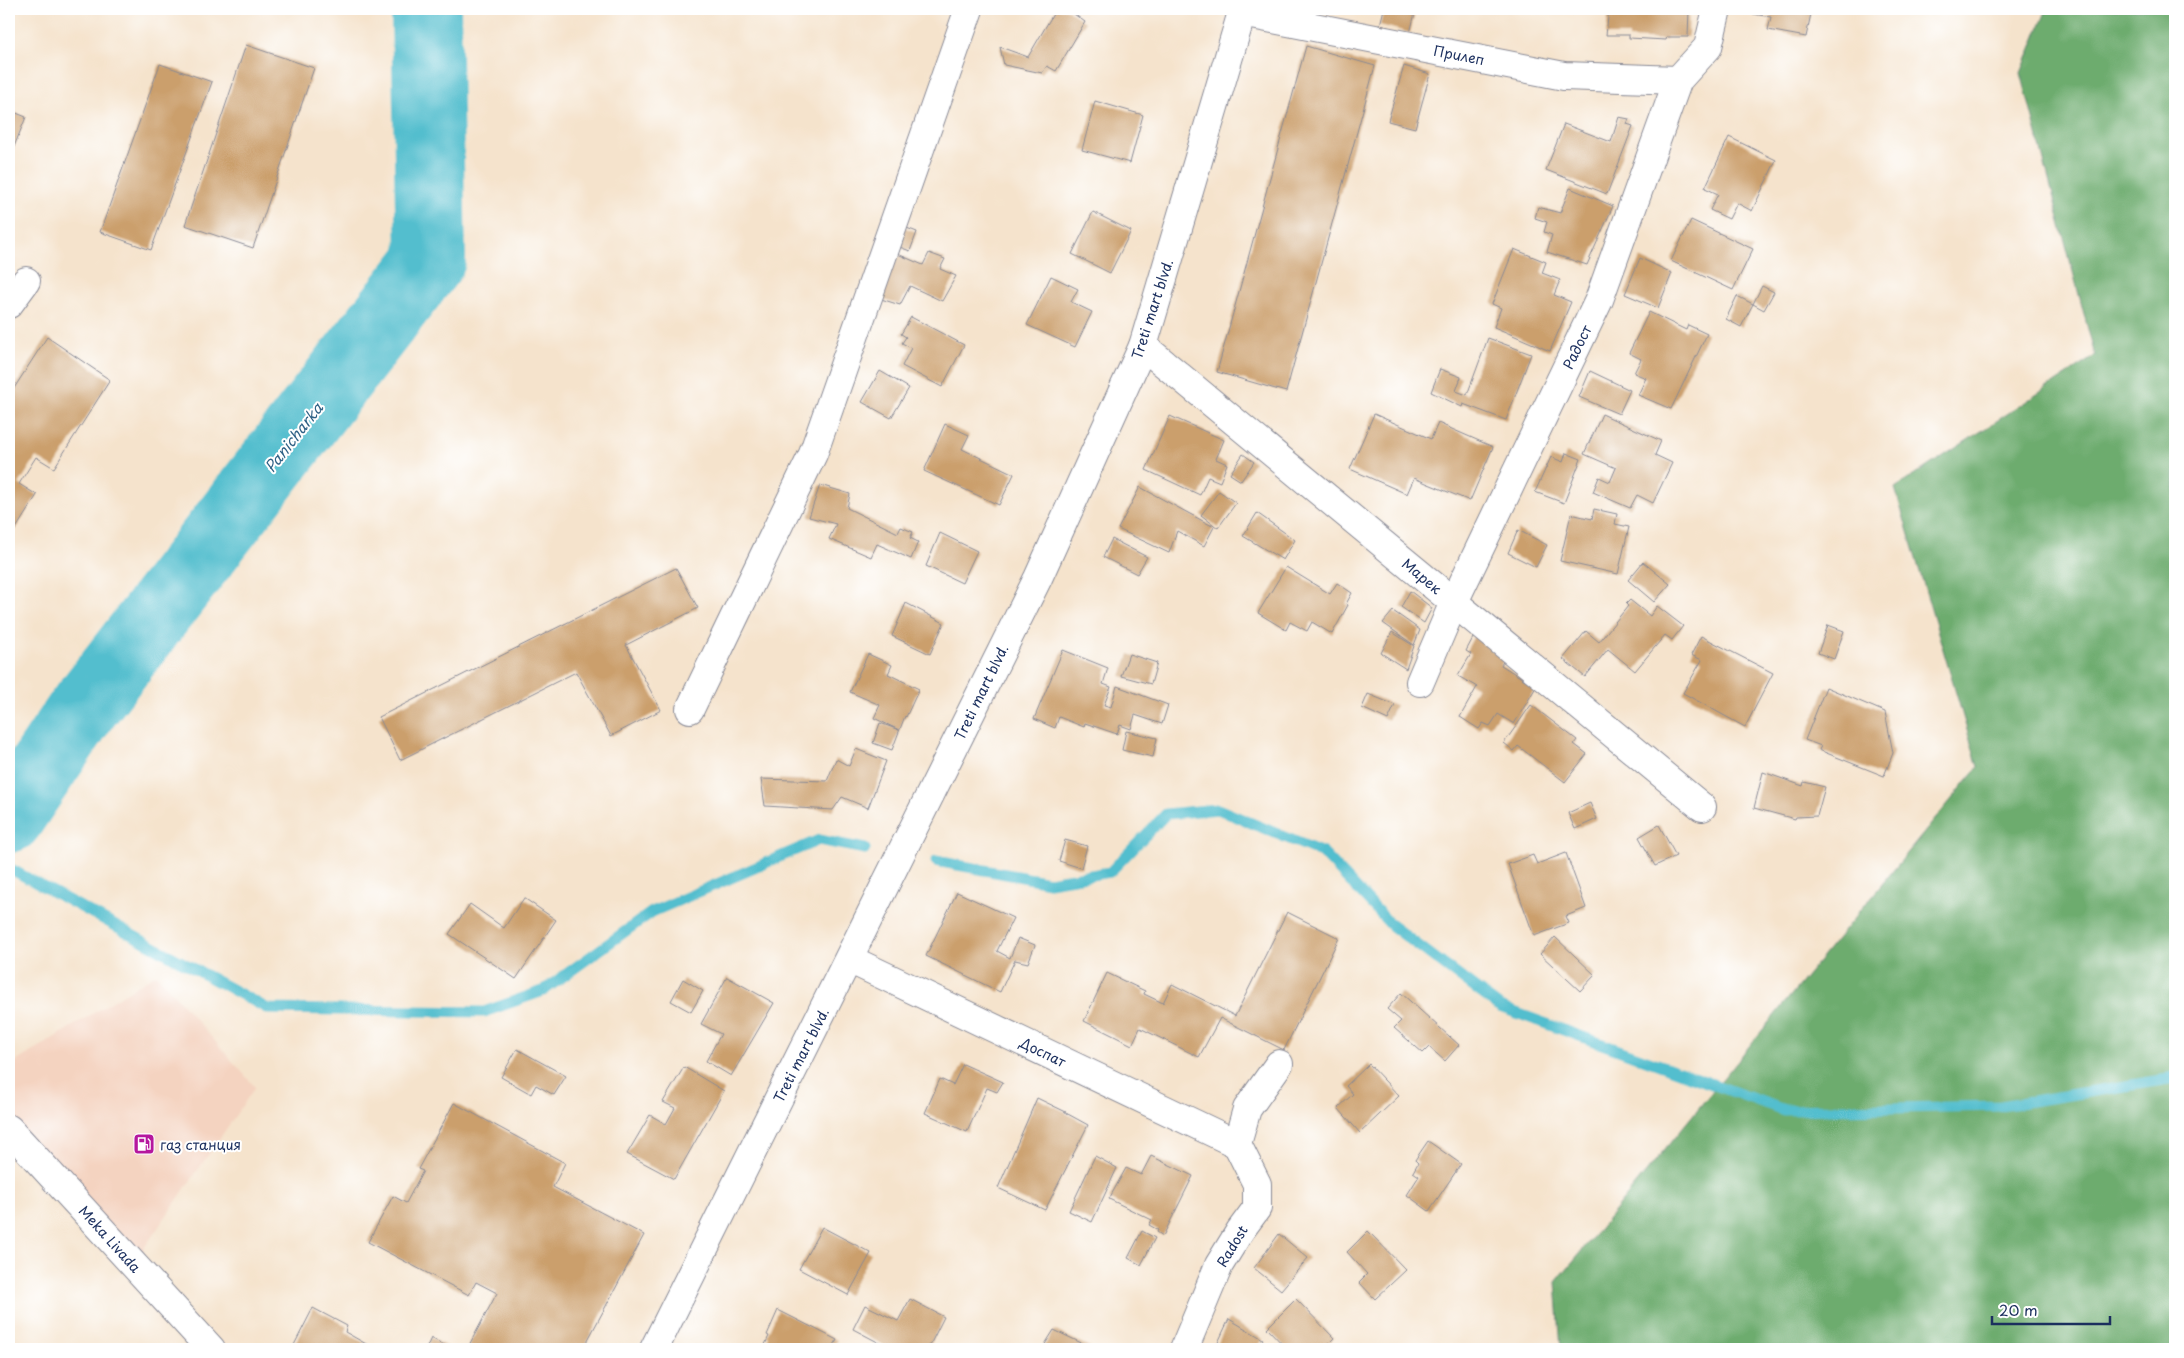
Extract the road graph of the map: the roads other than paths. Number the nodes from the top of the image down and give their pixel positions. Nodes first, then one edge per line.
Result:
1 (969, 9) edge
2 (1717, 9) edge
3 (1243, 11) edge
4 (1678, 80) junction
5 (26, 282) dead end
6 (9, 304) edge
7 (1143, 346) junction
8 (1454, 602) junction
9 (1420, 682) dead end
10 (690, 709) dead end
11 (1702, 807) dead end
12 (849, 959) junction
13 (1279, 1064) dead end
14 (9, 1129) edge
15 (1236, 1144) junction
16 (211, 1349) edge
17 (654, 1349) edge
18 (1184, 1349) edge

1 - 10 street
2 - 4 street, Радост
3 - 4 street, Прилеп
3 - 7 street, Treti mart blvd.
4 - 8 street, Радост
5 - 6 street
7 - 8 street, Марек
7 - 12 street, Treti mart blvd.
8 - 9 street, Радост
8 - 11 street, Марек
12 - 15 street, Доспат
12 - 17 street, Treti mart blvd.
13 - 15 street
14 - 16 street, Meka Livada
15 - 18 street, Radost

